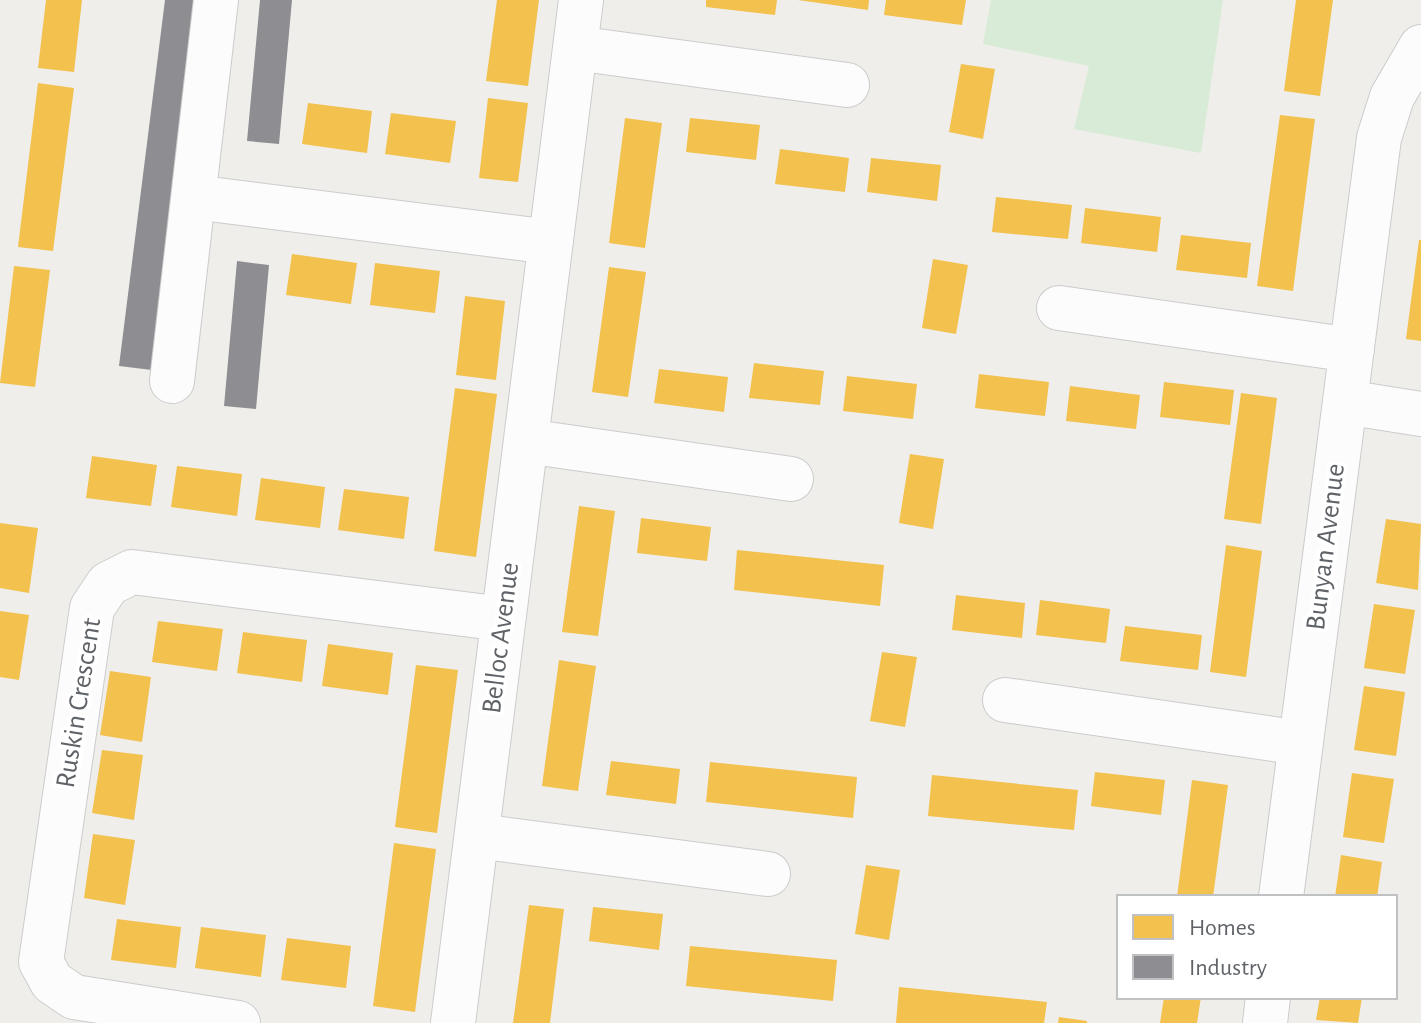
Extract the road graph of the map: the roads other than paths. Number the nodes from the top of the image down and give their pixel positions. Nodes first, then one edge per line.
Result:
1 (216, 0) edge
2 (581, 0) edge
3 (1421, 47) edge
4 (575, 48) junction
5 (847, 85) dead end
6 (194, 197) junction
7 (551, 242) junction
8 (1059, 308) dead end
9 (1352, 350) junction
10 (172, 381) dead end
11 (1345, 402) junction
12 (1421, 414) edge
13 (526, 441) junction
14 (791, 479) dead end
15 (503, 619) junction
16 (1005, 700) dead end
17 (1301, 743) junction
18 (477, 836) junction
19 (768, 874) dead end
20 (1281, 895) edge
21 (1268, 999) edge
22 (238, 1023) edge
23 (453, 1023) edge
24 (1265, 1023) edge

1 - 6 street
2 - 4 street, Belloc Avenue
3 - 9 street, Bunyan Avenue
4 - 5 street
4 - 7 street, Belloc Avenue
6 - 7 street
6 - 10 street
7 - 13 street, Belloc Avenue
8 - 9 street
9 - 11 street, Bunyan Avenue
11 - 12 street
11 - 17 street, Bunyan Avenue
13 - 14 street
13 - 15 street, Belloc Avenue
15 - 18 street, Belloc Avenue
15 - 22 street, Ruskin Crescent
16 - 17 street
17 - 20 street, Bunyan Avenue
18 - 19 street
18 - 23 street, Belloc Avenue
21 - 24 street

